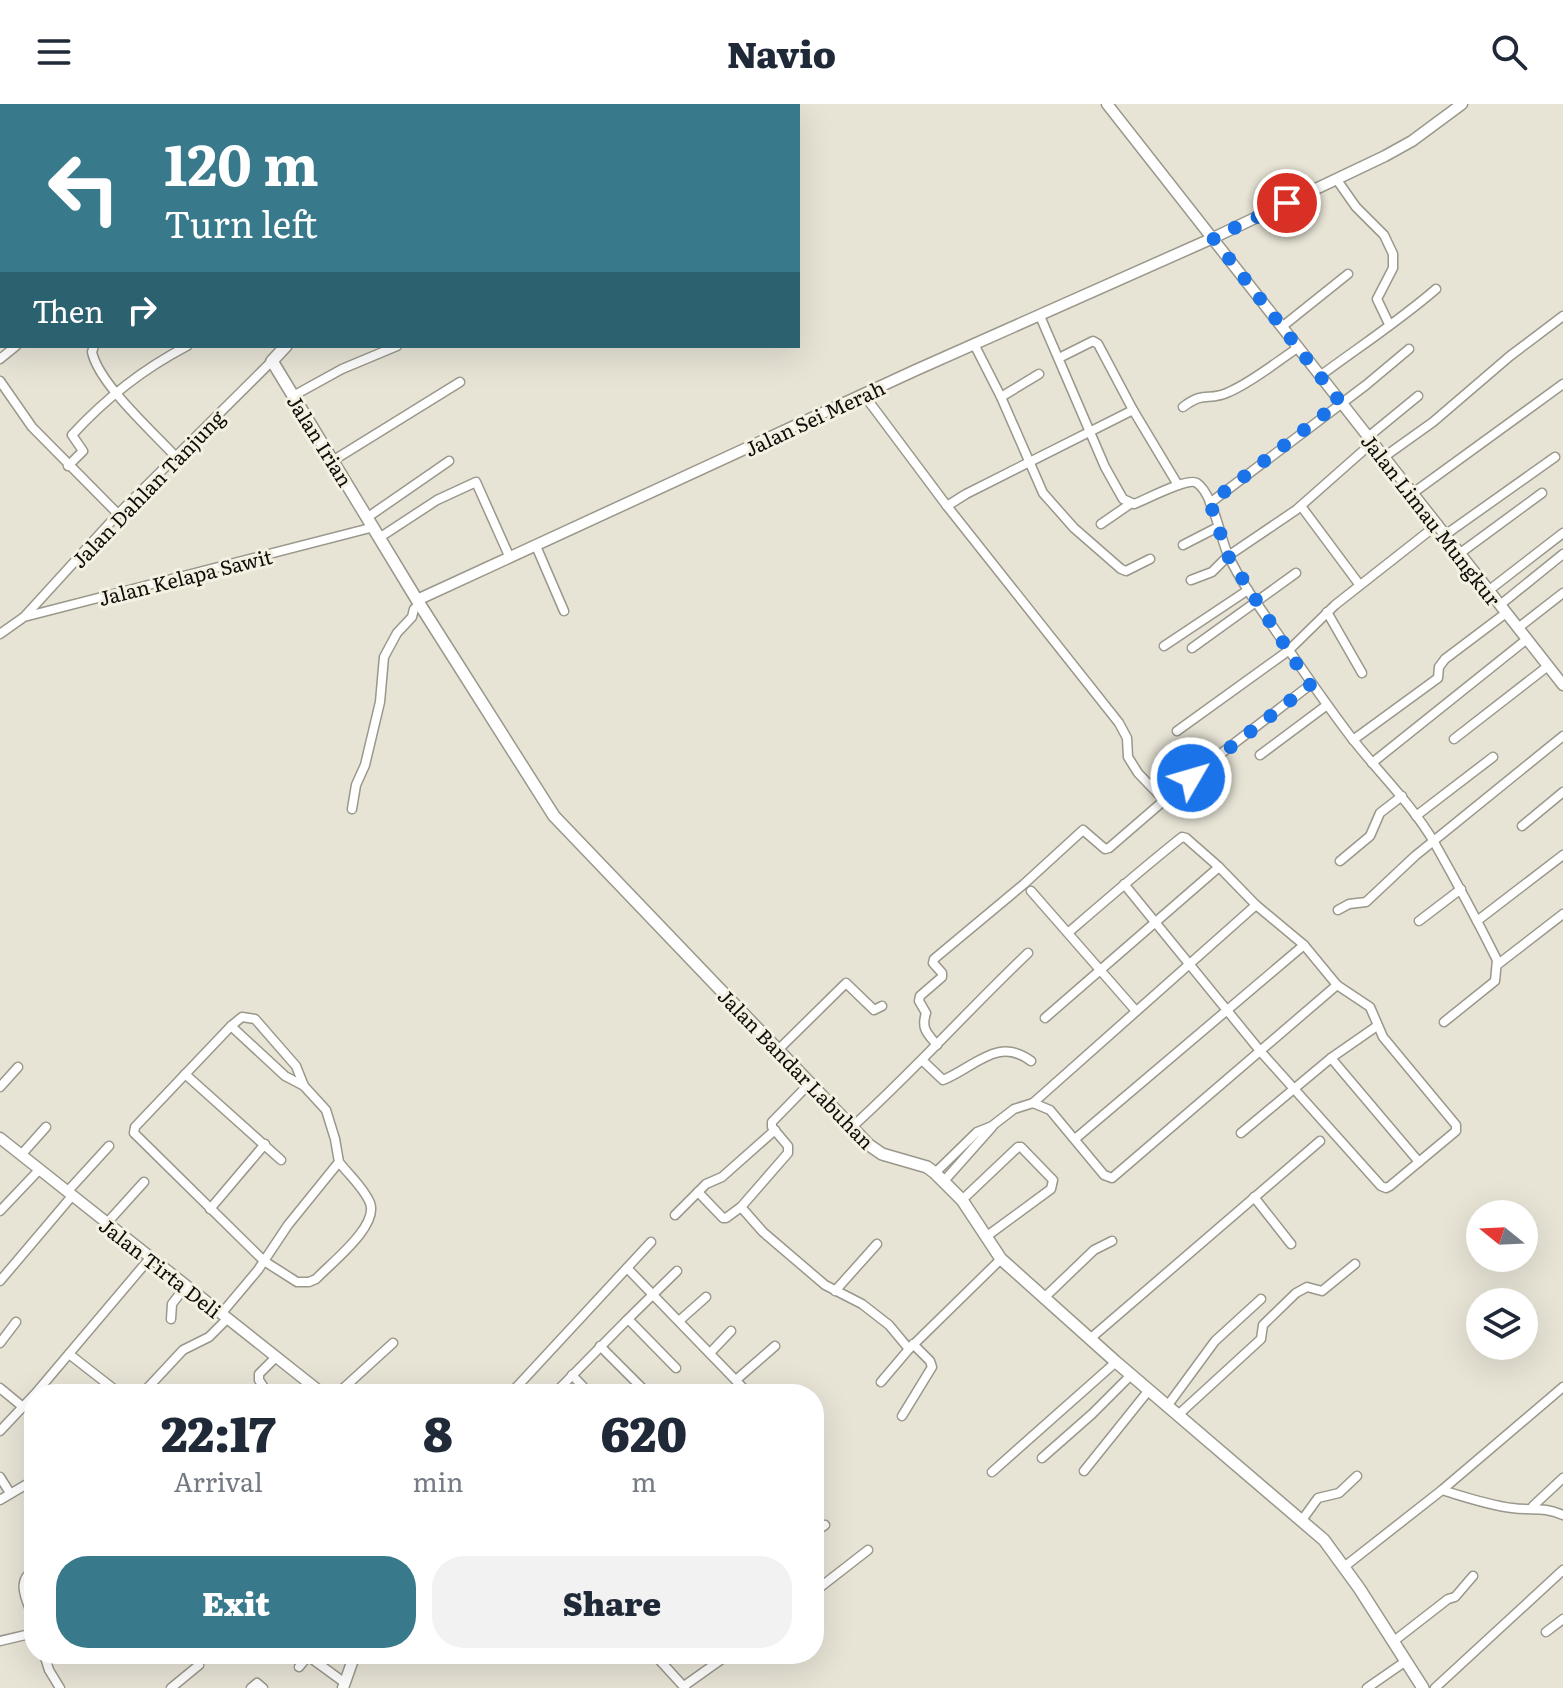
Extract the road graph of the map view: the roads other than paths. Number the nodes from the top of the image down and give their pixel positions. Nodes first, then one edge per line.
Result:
1 (1107, 104) edge
2 (1462, 104) edge
3 (1337, 180) junction
4 (1213, 238) junction
5 (1348, 274) dead end
6 (1436, 289) dead end
7 (1040, 316) junction
8 (1563, 316) edge
9 (1389, 324) junction
10 (1283, 326) junction
11 (974, 344) junction
12 (1299, 347) junction
13 (93, 348) edge
14 (183, 348) edge
15 (284, 348) edge
16 (392, 348) edge
17 (1409, 349) dead end
18 (1059, 358) junction
19 (272, 361) junction
20 (1039, 374) dead end
21 (1320, 376) junction
22 (0, 381) edge
23 (460, 382) dead end
24 (1563, 384) edge
25 (116, 392) junction
26 (3, 393) edge
27 (864, 395) junction
28 (293, 396) junction
29 (1418, 396) dead end
30 (1001, 397) junction
31 (1340, 402) junction
32 (1183, 407) dead end
33 (1133, 410) junction
34 (1091, 433) junction
35 (1370, 440) junction
36 (176, 457) junction
37 (1384, 457) junction
38 (1555, 457) dead end
39 (334, 460) junction
40 (449, 461) dead end
41 (1028, 462) junction
42 (68, 466) junction
43 (1178, 485) junction
44 (1413, 493) junction
45 (1542, 493) dead end
46 (1210, 503) junction
47 (1130, 504) junction
48 (947, 506) junction
49 (1301, 506) junction
50 (118, 514) junction
51 (1101, 524) dead end
52 (1438, 524) junction
53 (374, 527) junction
54 (1218, 527) junction
55 (1563, 533) edge
56 (1445, 535) junction
57 (1183, 545) dead end
58 (536, 546) junction
59 (1459, 554) junction
60 (1563, 554) edge
61 (1228, 556) junction
62 (510, 558) junction
63 (1150, 559) dead end
64 (1296, 573) dead end
65 (1191, 580) dead end
66 (1359, 584) junction
67 (1248, 590) junction
68 (1488, 591) junction
69 (1563, 593) edge
70 (1256, 601) junction
71 (419, 602) junction
72 (1503, 609) junction
73 (564, 611) dead end
74 (1327, 612) junction
75 (24, 617) junction
76 (1518, 628) junction
77 (0, 634) edge
78 (1527, 639) junction
79 (1164, 646) dead end
80 (1192, 648) dead end
81 (1288, 651) junction
82 (1548, 666) junction
83 (1362, 673) dead end
84 (1310, 685) junction
85 (1563, 685) edge
86 (1327, 705) junction
87 (1177, 731) dead end
88 (1563, 736) edge
89 (1454, 739) dead end
90 (1353, 740) junction
91 (1260, 755) dead end
92 (1493, 757) dead end
93 (1372, 763) junction
94 (1563, 792) edge
95 (1402, 796) junction
96 (1164, 800) junction
97 (352, 809) dead end
98 (1416, 816) junction
99 (1522, 826) dead end
100 (1433, 841) junction
101 (1563, 855) edge
102 (1340, 861) dead end
103 (1219, 867) junction
104 (1124, 884) junction
105 (1461, 889) junction
106 (1031, 891) dead end
107 (1256, 905) junction
108 (1338, 910) dead end
109 (1563, 914) edge
110 (1419, 921) dead end
111 (1477, 921) junction
112 (1156, 922) junction
113 (1069, 932) junction
114 (1304, 945) junction
115 (1028, 953) dead end
116 (1190, 964) junction
117 (1497, 965) junction
118 (1101, 971) junction
119 (1337, 985) junction
120 (882, 1006) dead end
121 (1225, 1010) junction
122 (1136, 1011) junction
123 (1045, 1018) dead end
124 (1444, 1022) dead end
125 (231, 1026) junction
126 (1377, 1026) junction
127 (937, 1045) junction
128 (779, 1049) junction
129 (1261, 1052) junction
130 (1331, 1058) junction
131 (923, 1061) junction
132 (1031, 1061) dead end
133 (18, 1067) dead end
134 (185, 1074) junction
135 (811, 1082) junction
136 (304, 1086) junction
137 (0, 1087) edge
138 (1293, 1089) junction
139 (1033, 1103) junction
140 (46, 1127) dead end
141 (852, 1127) junction
142 (775, 1130) junction
143 (1241, 1133) dead end
144 (0, 1138) edge
145 (1075, 1139) junction
146 (1320, 1141) dead end
147 (265, 1144) junction
148 (109, 1146) dead end
149 (21, 1155) junction
150 (281, 1160) dead end
151 (339, 1162) junction
152 (1419, 1162) junction
153 (39, 1170) junction
154 (940, 1177) junction
155 (144, 1182) dead end
156 (698, 1192) junction
157 (70, 1194) junction
158 (1254, 1197) junction
159 (962, 1200) junction
160 (741, 1207) junction
161 (210, 1209) junction
162 (0, 1211) edge
163 (675, 1215) dead end
164 (106, 1224) junction
165 (987, 1236) junction
166 (1112, 1241) dead end
167 (651, 1242) dead end
168 (877, 1244) dead end
169 (1291, 1244) dead end
170 (150, 1258) junction
171 (1001, 1259) junction
172 (264, 1261) junction
173 (1355, 1264) dead end
174 (627, 1268) junction
175 (677, 1271) dead end
176 (0, 1281) edge
177 (185, 1287) junction
178 (835, 1291) junction
179 (653, 1295) junction
180 (706, 1297) dead end
181 (1045, 1297) junction
182 (1261, 1299) dead end
183 (224, 1317) junction
184 (171, 1319) dead end
185 (626, 1321) junction
186 (679, 1321) junction
187 (16, 1322) dead end
188 (731, 1331) dead end
189 (1091, 1338) junction
190 (0, 1343) edge
191 (393, 1343) dead end
192 (600, 1346) junction
193 (775, 1346) dead end
194 (911, 1346) junction
195 (710, 1353) junction
196 (69, 1354) junction
197 (275, 1358) junction
198 (1116, 1362) junction
199 (676, 1368) dead end
200 (572, 1375) junction
201 (1131, 1375) junction
202 (736, 1380) junction
203 (881, 1382) dead end
204 (43, 1384) edge
205 (107, 1384) edge
206 (151, 1384) edge
207 (262, 1384) edge
208 (310, 1384) edge
209 (348, 1384) edge
210 (518, 1384) edge
211 (563, 1384) edge
212 (581, 1384) edge
213 (638, 1384) edge
214 (740, 1384) edge
215 (1563, 1387) edge
216 (0, 1388) edge
217 (1149, 1390) junction
218 (1168, 1405) junction
219 (23, 1407) joint
220 (1178, 1415) junction
221 (902, 1416) dead end
222 (0, 1431) edge
223 (1042, 1458) dead end
224 (1084, 1471) dead end
225 (992, 1472) dead end
226 (1357, 1476) dead end
227 (0, 1477) edge
228 (1563, 1478) edge
229 (24, 1485) edge
230 (1442, 1490) junction
231 (10, 1493) junction
232 (0, 1500) edge
233 (1533, 1506) junction
234 (1563, 1515) edge
235 (1302, 1520) junction
236 (868, 1550) dead end
237 (1344, 1567) junction
238 (1563, 1570) edge
239 (1473, 1576) dead end
240 (824, 1584) edge
241 (1563, 1619) edge
242 (1546, 1632) dead end
243 (24, 1635) edge
244 (0, 1641) edge
245 (1394, 1641) junction
246 (1406, 1661) junction
247 (48, 1664) edge
248 (301, 1664) edge
249 (319, 1664) edge
250 (351, 1664) edge
251 (663, 1664) edge
252 (715, 1664) edge
253 (199, 1665) dead end
254 (299, 1667) dead end
255 (344, 1685) edge
256 (58, 1686) edge
257 (684, 1687) edge
258 (47, 1688) edge
259 (171, 1688) edge
260 (1367, 1688) edge
261 (1423, 1688) edge
262 (1435, 1688) edge

1 - 4 street, Jalan Limau Mungkur
2 - 3 street, Jalan Sei Merah
3 - 4 street, Jalan Sei Merah
3 - 9 street
4 - 7 street, Jalan Sei Merah
4 - 10 street, Jalan Limau Mungkur
5 - 10 street
6 - 9 street
7 - 11 street, Jalan Sei Merah
7 - 18 street
8 - 37 street
9 - 21 street
10 - 12 street, Jalan Limau Mungkur
11 - 27 street, Jalan Sei Merah
11 - 30 street
12 - 21 street, Jalan Limau Mungkur
12 - 32 street
13 - 25 street
14 - 25 street
15 - 19 main road
16 - 28 street
17 - 31 street
18 - 33 street
18 - 34 street
19 - 28 main road, Jalan Irian
19 - 36 street, Jalan Dahlan Tanjung
20 - 30 street
21 - 31 street, Jalan Limau Mungkur
22 - 26 street
23 - 39 street
24 - 44 street
25 - 36 street
25 - 42 street
26 - 42 street
27 - 48 street
27 - 58 street, Jalan Sei Merah
28 - 39 main road, Jalan Irian
29 - 35 street
30 - 41 street
31 - 35 street, Jalan Limau Mungkur
31 - 46 street
33 - 34 street
33 - 43 street
34 - 41 street
34 - 47 street
35 - 37 street, Jalan Limau Mungkur
35 - 49 street
36 - 50 street, Jalan Dahlan Tanjung
37 - 44 street, Jalan Limau Mungkur
38 - 56 street
39 - 53 main road, Jalan Irian
40 - 53 street
41 - 48 street
41 - 63 street
42 - 50 street
43 - 46 street
43 - 47 street
44 - 52 street, Jalan Limau Mungkur
45 - 59 street
46 - 54 street
47 - 51 street
48 - 96 street
49 - 61 street
49 - 66 street
50 - 75 street, Jalan Dahlan Tanjung
52 - 56 street, Jalan Limau Mungkur
52 - 66 street
53 - 62 street
53 - 71 main road, Jalan Irian
53 - 75 street, Jalan Kelapa Sawit
54 - 57 street
54 - 61 street
55 - 68 street
56 - 59 street, Jalan Limau Mungkur
58 - 62 street, Jalan Sei Merah
58 - 73 street
59 - 68 street, Jalan Limau Mungkur
60 - 72 street
61 - 65 street
61 - 67 street
62 - 71 street, Jalan Sei Merah
64 - 70 street
66 - 74 street
67 - 70 street
67 - 79 street
68 - 72 street, Jalan Limau Mungkur
69 - 76 street
70 - 80 street
70 - 81 street
71 - 97 street
71 - 128 main road, Jalan Bandar Labuhan
72 - 76 street, Jalan Limau Mungkur
72 - 90 street
74 - 81 street
74 - 83 street
75 - 77 street, Jalan Kelapa Sawit
76 - 78 street, Jalan Limau Mungkur
78 - 82 street, Jalan Limau Mungkur
78 - 93 street
81 - 84 street
81 - 87 street
82 - 85 street, Jalan Limau Mungkur
82 - 89 street
84 - 86 street
84 - 96 street
86 - 90 street
86 - 91 street
88 - 100 street
90 - 93 street
92 - 98 street
93 - 95 street
94 - 99 street
95 - 98 street
95 - 102 street
96 - 127 street
98 - 100 street
100 - 105 street
100 - 108 street
101 - 111 street
103 - 104 street
103 - 107 street
103 - 112 street
104 - 112 street
104 - 113 street
105 - 110 street
105 - 111 street
106 - 113 street
107 - 114 street
107 - 116 street
109 - 117 street
111 - 117 street
112 - 116 street
112 - 118 street
113 - 118 street
114 - 119 street
114 - 121 street
115 - 127 street
116 - 121 street
116 - 122 street
117 - 124 street
118 - 122 street
118 - 123 street
119 - 126 street
119 - 129 street
120 - 128 street
121 - 129 street
121 - 145 street
122 - 139 street
125 - 134 street
125 - 136 street
125 - 136 street
126 - 130 street
126 - 152 street
127 - 131 street
128 - 135 main road, Jalan Bandar Labuhan
129 - 138 street
129 - 145 street
130 - 138 street
130 - 152 street
131 - 132 street
131 - 141 street
133 - 137 street
134 - 147 street
134 - 161 street
135 - 141 main road, Jalan Bandar Labuhan
135 - 142 street
136 - 151 street
138 - 143 street
138 - 152 street
139 - 145 street
139 - 154 street
140 - 149 street
141 - 154 main road, Jalan Bandar Labuhan
142 - 156 street
142 - 160 street
144 - 149 street, Jalan Tirta Deli
146 - 158 street
147 - 150 street
147 - 161 street
148 - 157 street
149 - 153 street, Jalan Tirta Deli
151 - 172 street
151 - 172 street
153 - 157 street, Jalan Tirta Deli
153 - 162 street
154 - 159 main road, Jalan Bandar Labuhan
155 - 164 street
156 - 160 street
156 - 163 street
157 - 164 street, Jalan Tirta Deli
157 - 176 street
158 - 169 street
158 - 189 street
159 - 165 main road, Jalan Bandar Labuhan
159 - 165 street
160 - 178 street
161 - 172 street
164 - 170 street, Jalan Tirta Deli
165 - 171 main road, Jalan Bandar Labuhan
166 - 181 street
167 - 174 street
168 - 178 street
170 - 177 street, Jalan Tirta Deli
170 - 196 street
171 - 181 main road, Jalan Bandar Labuhan
171 - 194 street
172 - 183 street
173 - 220 street
174 - 179 street
174 - 210 street
175 - 179 street
177 - 183 street, Jalan Tirta Deli
177 - 184 street
178 - 194 street
179 - 185 street
179 - 186 street
180 - 186 street
181 - 189 main road, Jalan Bandar Labuhan
182 - 218 street
183 - 197 street, Jalan Tirta Deli
183 - 206 street
185 - 192 street
185 - 199 street
186 - 195 street
187 - 190 street
188 - 195 street
189 - 198 main road, Jalan Bandar Labuhan
191 - 209 street
192 - 200 street
192 - 213 street
193 - 202 street
194 - 203 street
194 - 221 street
195 - 202 street
196 - 204 street
196 - 205 street
197 - 207 street
197 - 208 street, Jalan Tirta Deli
198 - 201 main road, Jalan Bandar Labuhan
198 - 225 street
200 - 211 street
200 - 212 street
201 - 217 main road, Jalan Bandar Labuhan
201 - 223 street
202 - 214 street
215 - 230 street
216 - 219 street
217 - 218 main road, Jalan Bandar Labuhan
217 - 224 street
218 - 220 main road, Jalan Bandar Labuhan
219 - 222 street
220 - 235 main road, Jalan Bandar Labuhan
226 - 235 street
227 - 231 street
228 - 233 street
229 - 231 street
230 - 233 street
230 - 237 street
231 - 232 street
233 - 234 street
235 - 237 main road, Jalan Bandar Labuhan
236 - 240 street
237 - 245 main road, Jalan Bandar Labuhan
238 - 262 street
239 - 245 street
241 - 242 street
243 - 244 street
245 - 246 main road, Jalan Bandar Labuhan
246 - 260 street
246 - 261 main road, Jalan Bandar Labuhan
247 - 256 street
248 - 254 street
249 - 255 street
250 - 255 street
251 - 257 street
252 - 257 street
253 - 259 street
256 - 258 street

